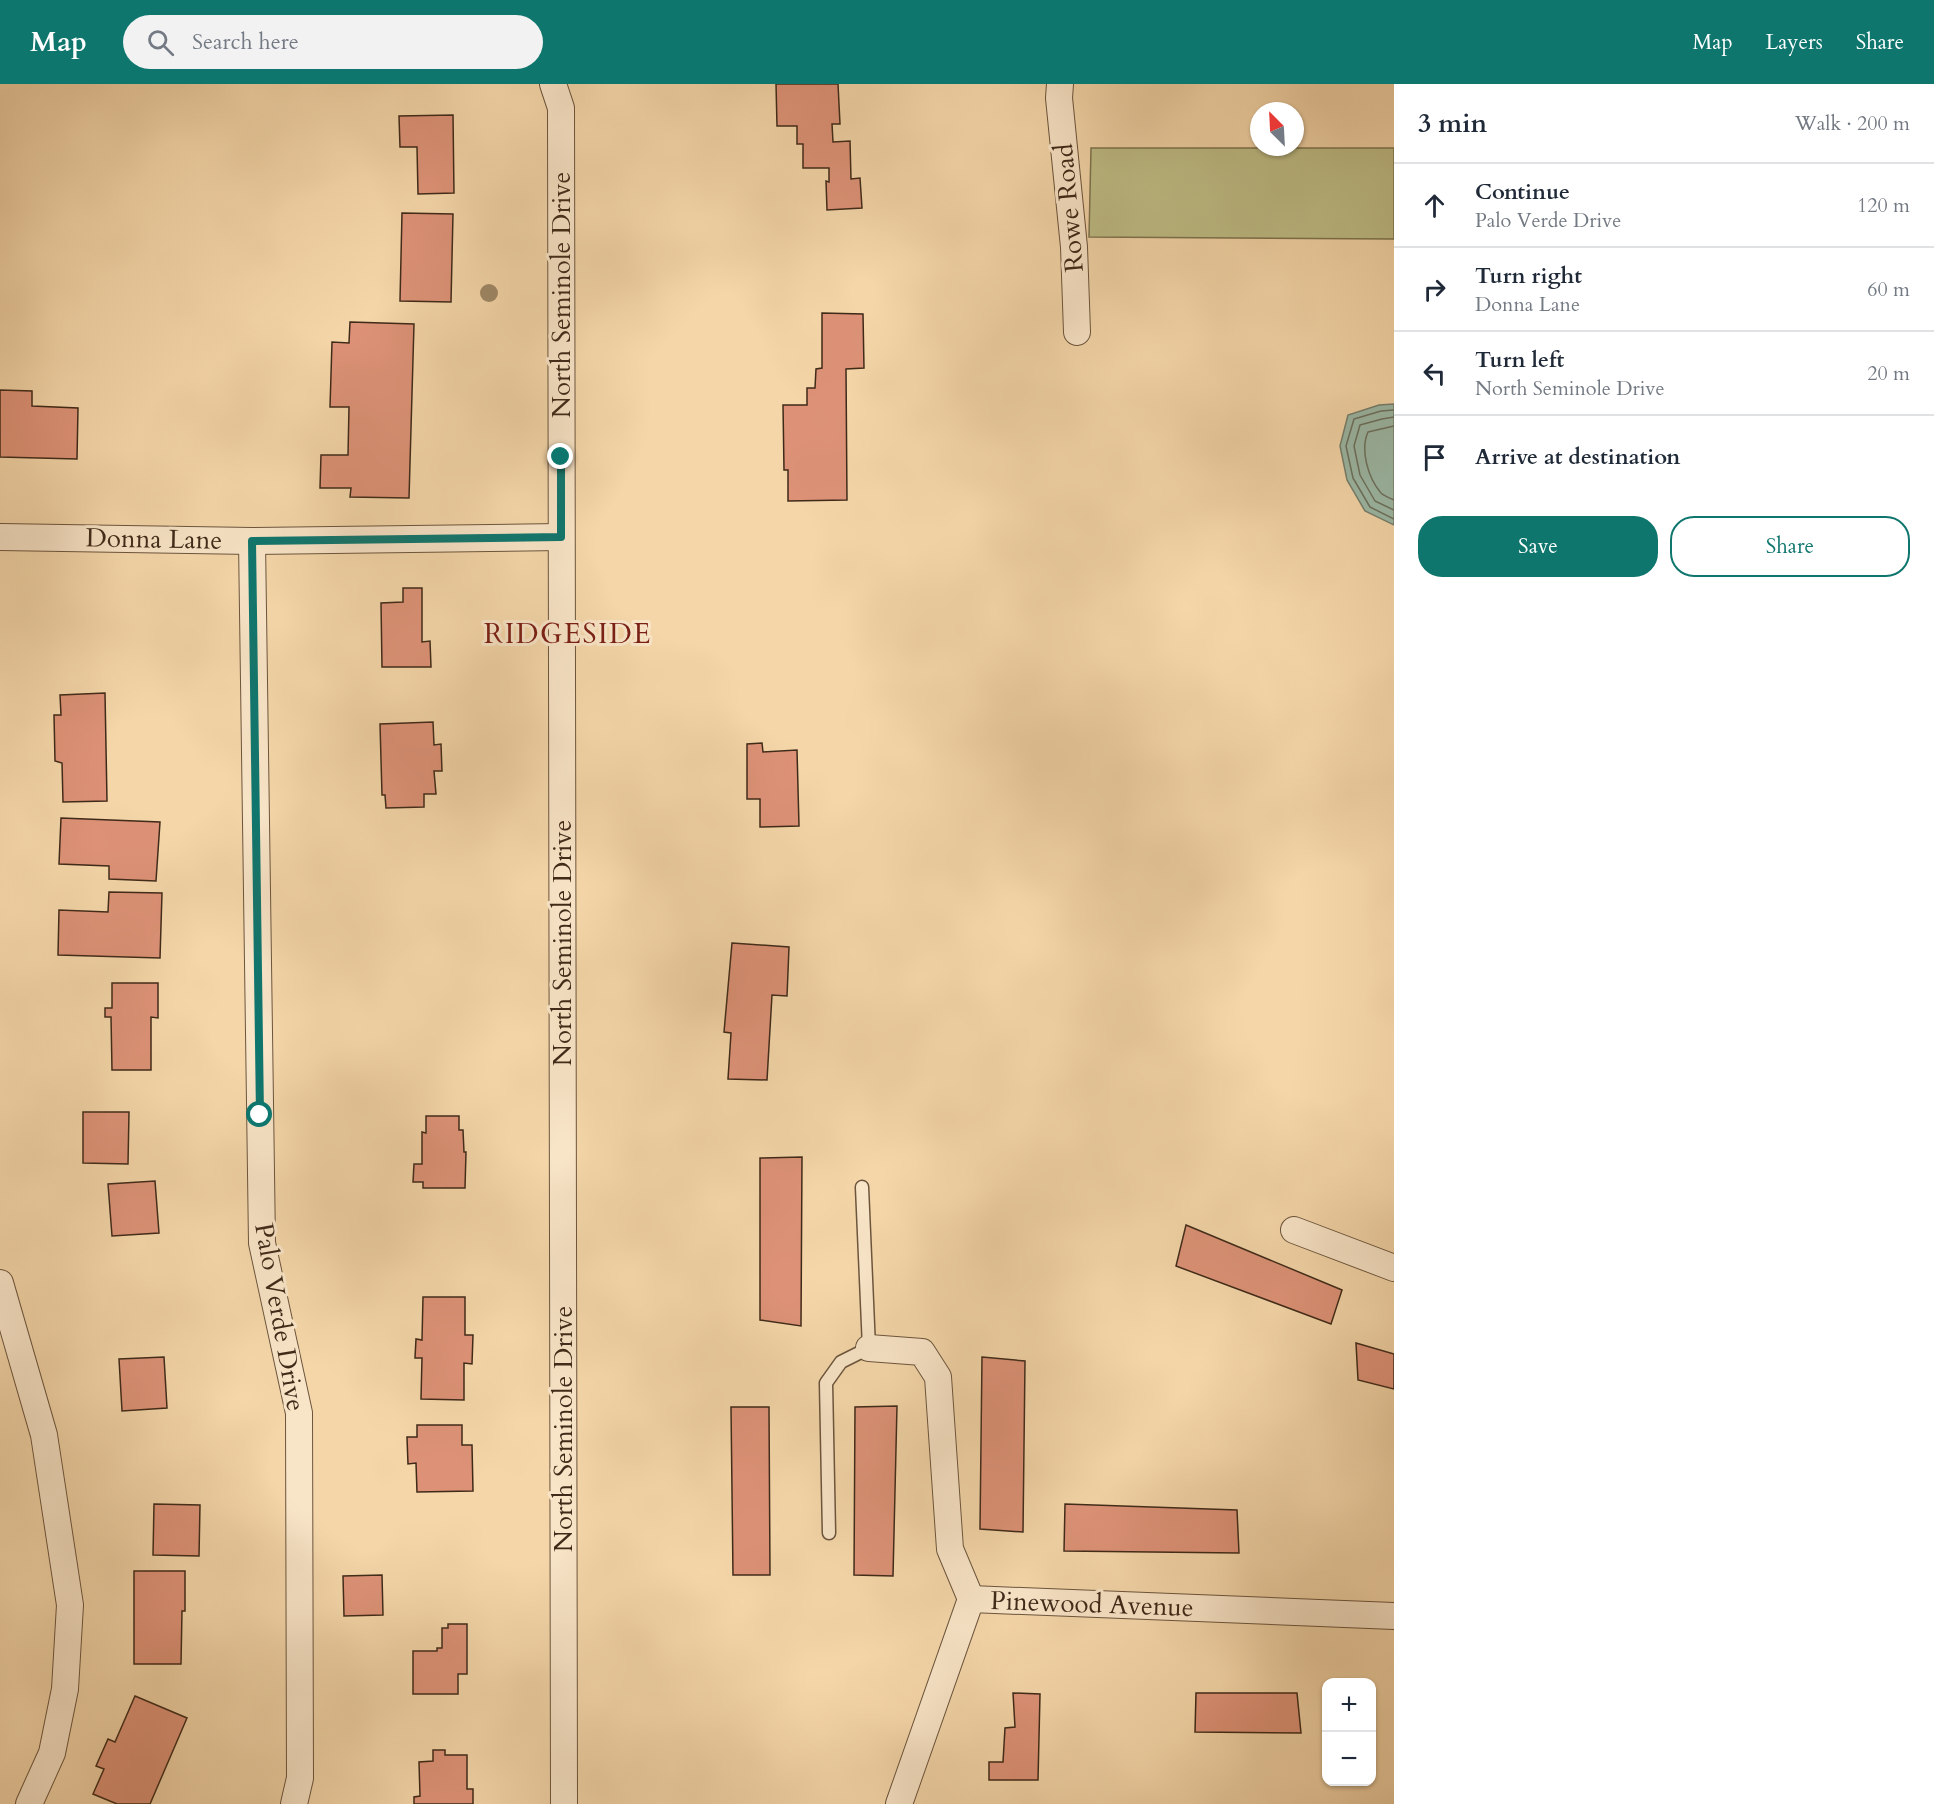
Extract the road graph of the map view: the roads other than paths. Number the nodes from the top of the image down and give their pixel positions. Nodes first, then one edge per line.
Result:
1 (553, 84) edge
2 (1060, 84) edge
3 (1077, 332) dead end
4 (0, 537) edge
5 (561, 537) junction
6 (252, 541) junction
7 (862, 1187) dead end
8 (1294, 1230) dead end
9 (1394, 1268) edge
10 (0, 1283) edge
11 (869, 1348) junction
12 (829, 1533) dead end
13 (971, 1599) junction
14 (1394, 1616) edge
15 (29, 1804) edge
16 (294, 1804) edge
17 (564, 1804) edge
18 (899, 1804) edge

1 - 5 street, North Seminole Drive
2 - 3 street, Rowe Road
4 - 6 street, Donna Lane
5 - 6 street, Donna Lane
5 - 17 street, North Seminole Drive
6 - 16 street, Palo Verde Drive
7 - 11 lane
8 - 9 street
10 - 15 street
11 - 12 lane
11 - 13 street
13 - 14 street, Pinewood Avenue
13 - 18 street, Pinewood Avenue

